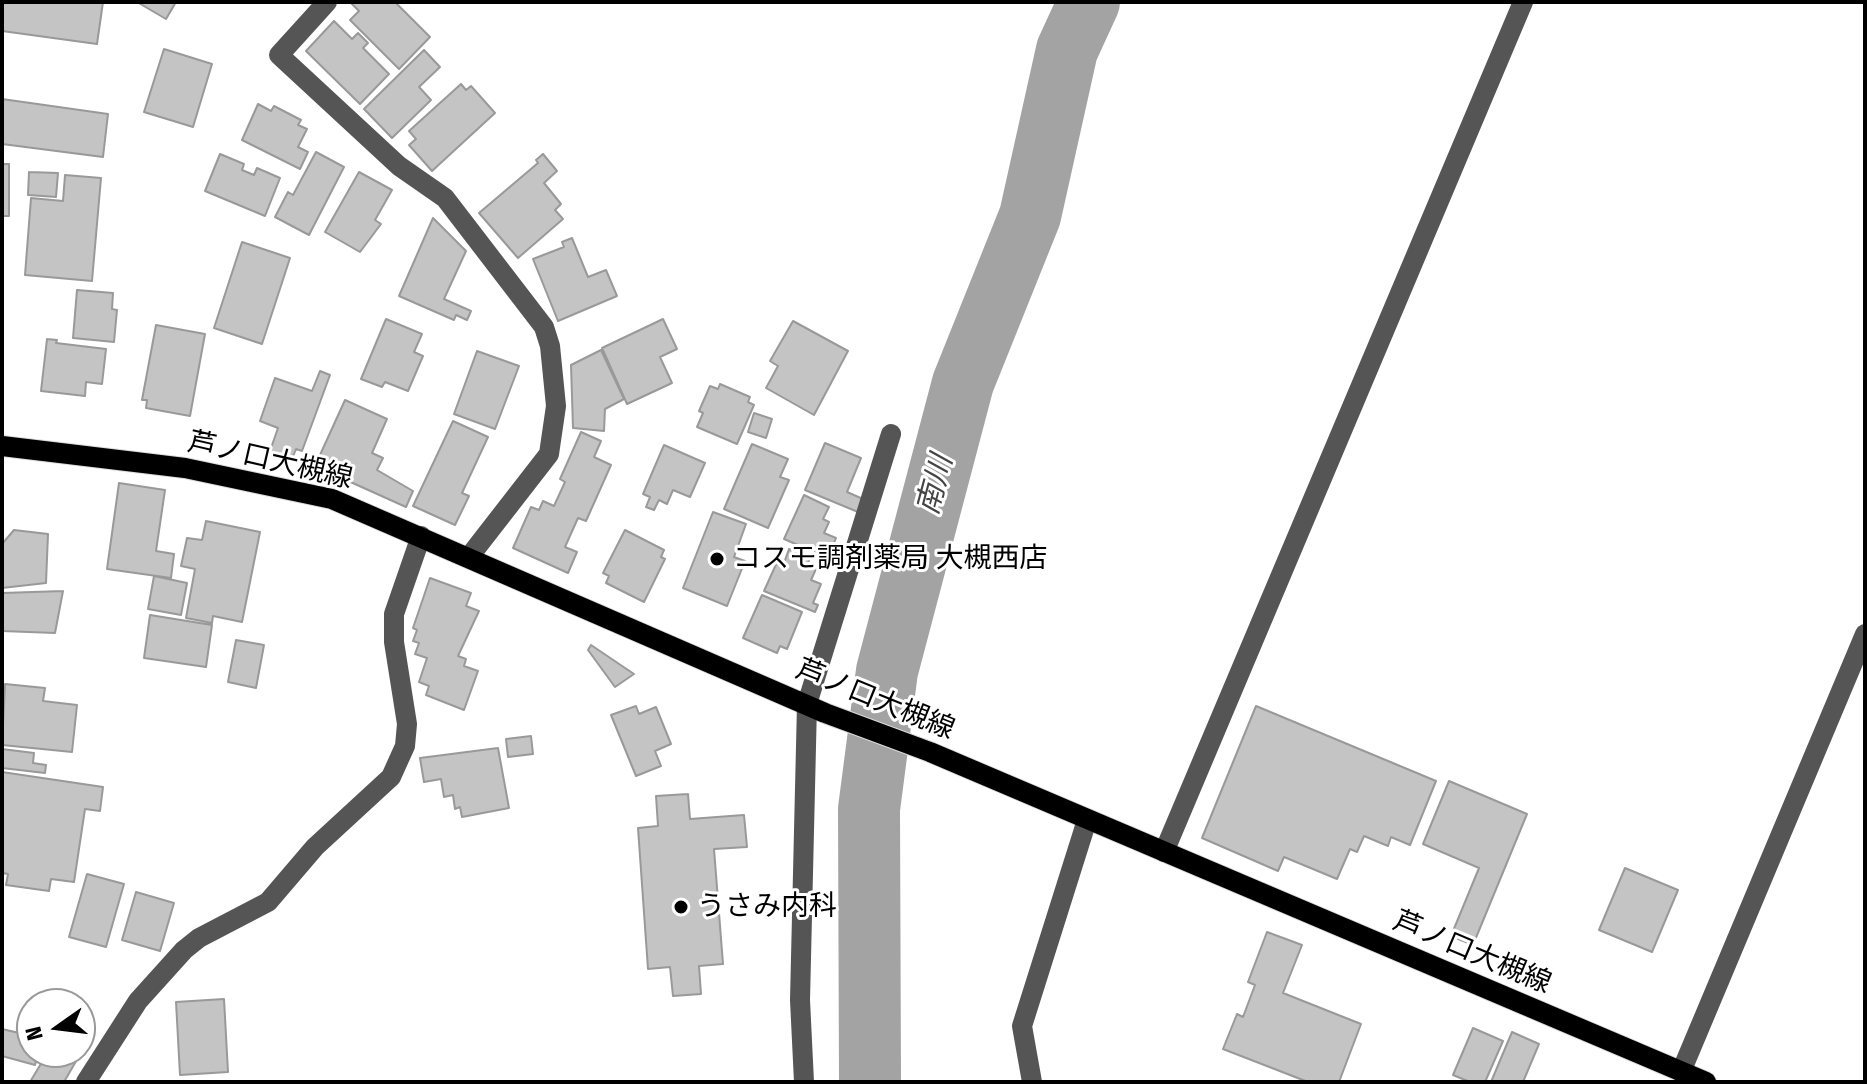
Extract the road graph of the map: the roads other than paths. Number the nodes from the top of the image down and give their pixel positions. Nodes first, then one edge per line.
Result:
1 (327, 2) edge
2 (1523, 2) edge
3 (891, 434) dead end
4 (2, 446) edge
5 (421, 536) junction
6 (469, 557) junction
7 (1865, 634) edge
8 (816, 708) junction
9 (1087, 820) junction
10 (1164, 852) junction
11 (1681, 1072) junction
12 (86, 1082) edge
13 (804, 1082) edge
14 (1032, 1082) edge
15 (1706, 1082) edge

1 - 6 street
2 - 10 street
3 - 8 street
4 - 5 main road, 芦ノ口大槻線
5 - 6 main road, 芦ノ口大槻線
5 - 12 street
6 - 8 main road, 芦ノ口大槻線
7 - 11 street
8 - 9 main road, 芦ノ口大槻線
8 - 13 street
9 - 10 main road, 芦ノ口大槻線
9 - 14 street
10 - 11 main road, 芦ノ口大槻線
11 - 15 main road, 芦ノ口大槻線

